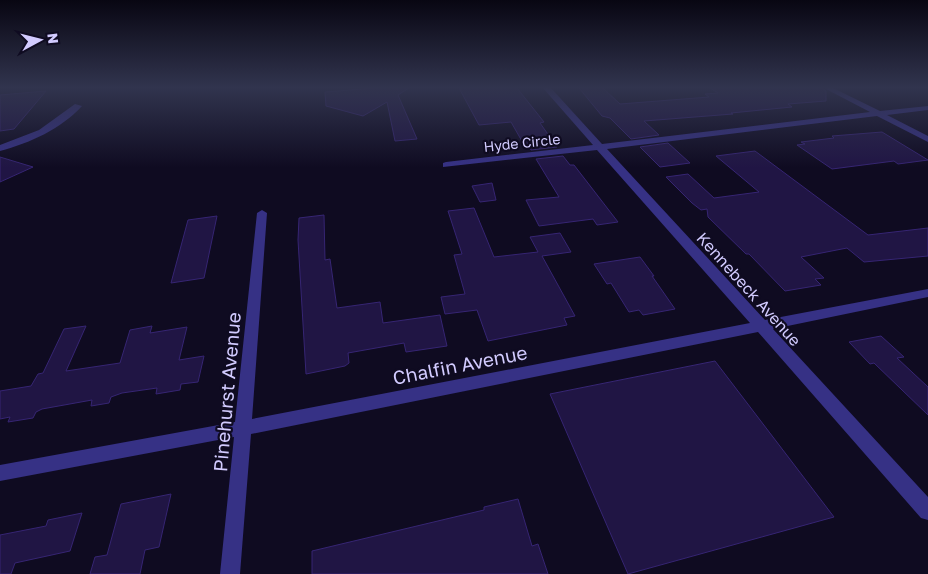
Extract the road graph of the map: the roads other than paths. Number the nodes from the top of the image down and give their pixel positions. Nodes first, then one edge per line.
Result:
1 (67, 115) edge
2 (571, 115) edge
3 (872, 115) edge
4 (880, 115) edge
5 (928, 139) edge
6 (0, 148) edge
7 (601, 148) junction
8 (446, 165) dead end
9 (262, 213) dead end
10 (928, 293) edge
11 (761, 326) junction
12 (244, 428) junction
13 (0, 473) edge
14 (928, 511) edge
15 (230, 574) edge

1 - 6 street
2 - 7 street, Kennebeck Avenue
3 - 7 street, Hyde Circle
4 - 5 street
7 - 8 street, Hyde Circle
7 - 11 street, Kennebeck Avenue
9 - 12 street, Pinehurst Avenue
10 - 11 street, Chalfin Avenue
11 - 12 street, Chalfin Avenue
11 - 14 street, Kennebeck Avenue
12 - 13 street, Chalfin Avenue
12 - 15 street, Pinehurst Avenue

